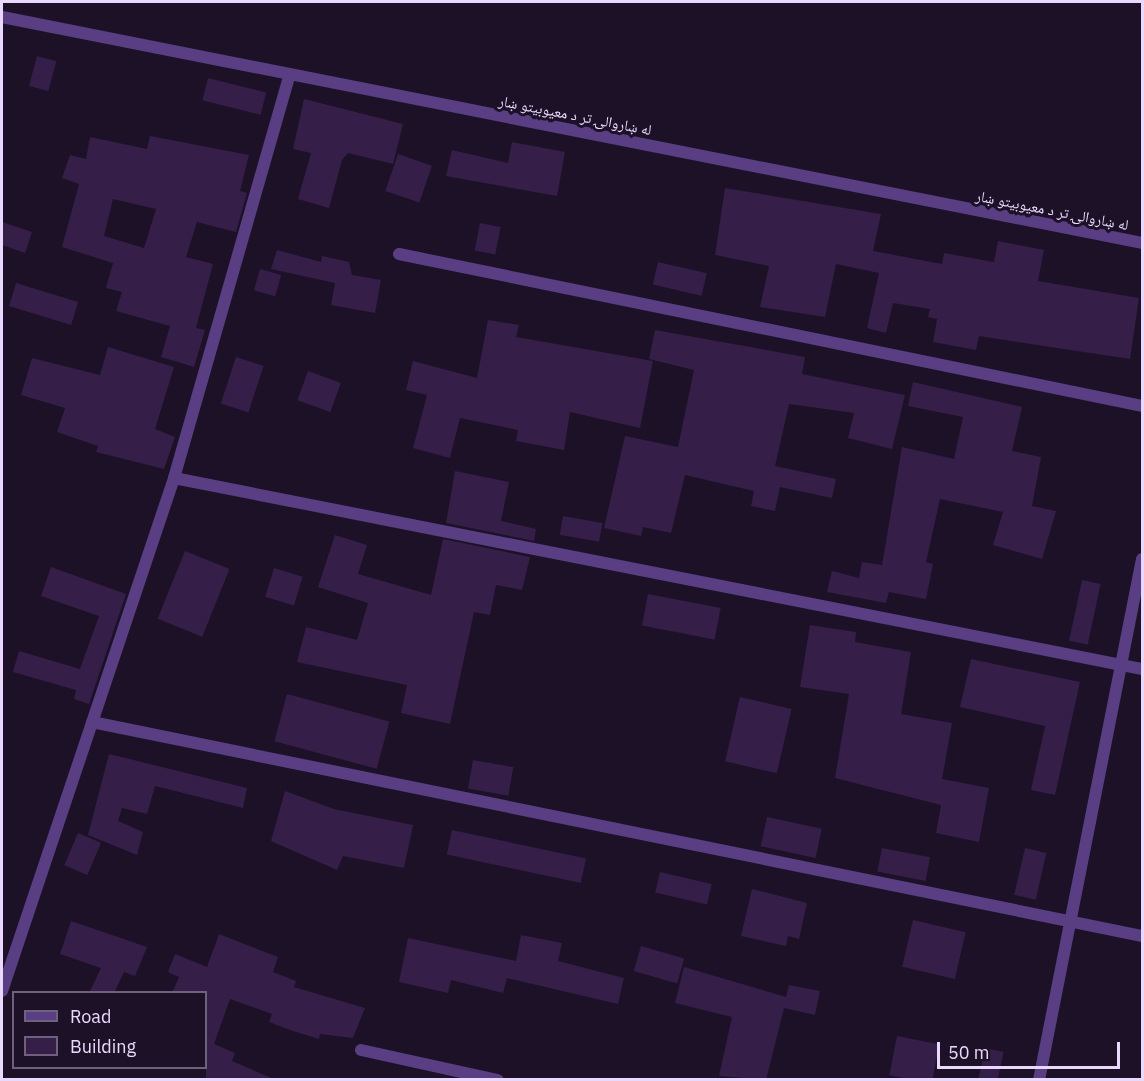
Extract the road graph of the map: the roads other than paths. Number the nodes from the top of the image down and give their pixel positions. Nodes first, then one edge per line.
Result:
1 (2, 17) edge
2 (290, 75) junction
3 (1143, 243) edge
4 (399, 254) dead end
5 (1143, 406) edge
6 (174, 478) junction
7 (1143, 559) edge
8 (1121, 665) junction
9 (1143, 669) edge
10 (92, 722) junction
11 (1071, 922) junction
12 (1143, 936) edge
13 (2, 990) edge
14 (361, 1050) dead end
15 (498, 1080) edge
16 (1039, 1080) edge

1 - 2 street, له ښاروالۍ تر د معیوبیتو ښار
2 - 3 street, له ښاروالۍ تر د معیوبیتو ښار
2 - 6 street
4 - 5 street
6 - 8 street
6 - 10 street
7 - 8 street
8 - 9 street
8 - 11 street
10 - 11 street
10 - 13 street
11 - 12 street
11 - 16 street
14 - 15 street

